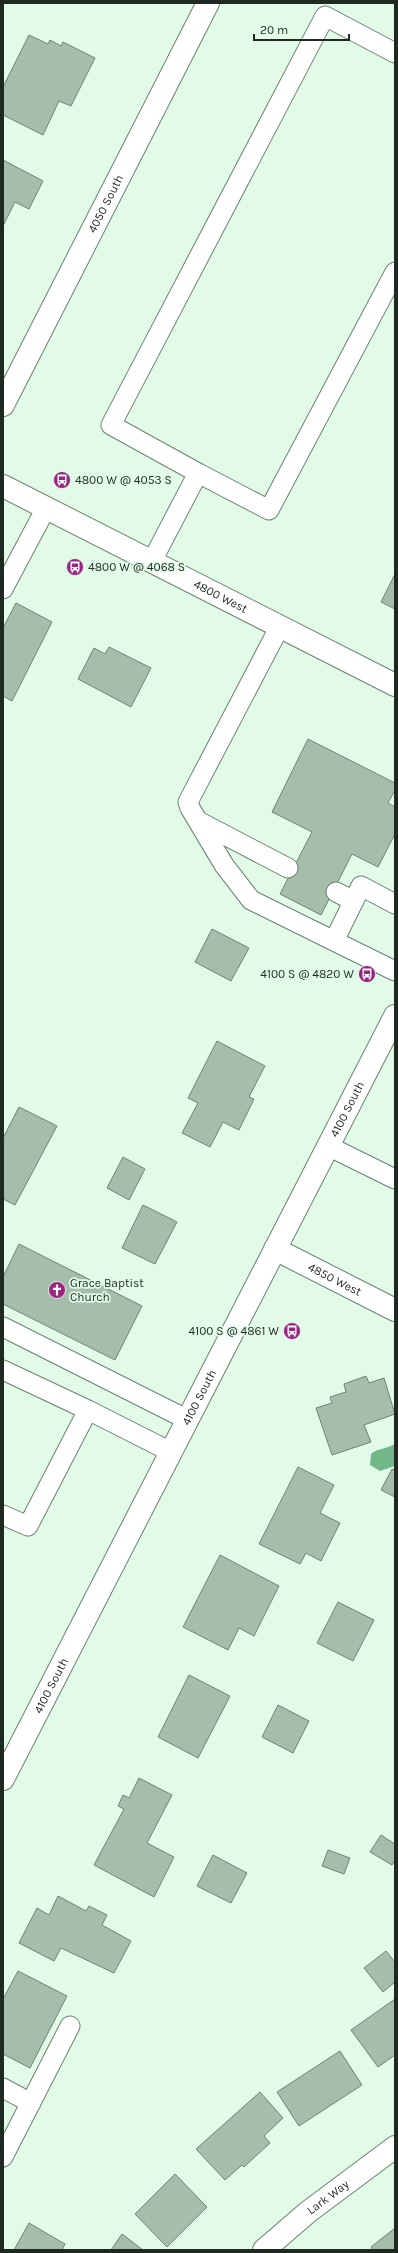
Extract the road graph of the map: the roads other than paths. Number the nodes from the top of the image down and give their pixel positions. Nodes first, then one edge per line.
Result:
1 (208, 3) edge
2 (395, 53) edge
3 (395, 272) edge
4 (3, 405) edge
5 (198, 473) junction
6 (3, 486) edge
7 (46, 508) junction
8 (152, 562) junction
9 (3, 589) edge
10 (280, 626) junction
11 (395, 685) edge
12 (198, 821) junction
13 (288, 868) dead end
14 (336, 892) dead end
15 (358, 894) junction
16 (395, 904) edge
17 (334, 941) junction
18 (395, 971) edge
19 (395, 1016) edge
20 (389, 1040) edge
21 (328, 1146) junction
22 (395, 1179) edge
23 (275, 1249) junction
24 (394, 1306) edge
25 (3, 1327) edge
26 (3, 1370) edge
27 (88, 1410) junction
28 (188, 1420) junction
29 (171, 1452) junction
30 (3, 1515) edge
31 (3, 1780) edge
32 (70, 2026) dead end
33 (3, 2088) edge
34 (31, 2104) junction
35 (395, 2147) edge
36 (3, 2157) edge
37 (264, 2250) edge

1 - 4 main road, 4050 South
2 - 5 lane
3 - 5 lane
5 - 8 lane
6 - 7 main road, 4800 West
7 - 8 main road, 4800 West
7 - 9 lane
8 - 10 main road, 4800 West
10 - 11 main road, 4800 West
10 - 12 lane
12 - 13 lane
12 - 17 lane
14 - 15 lane
15 - 16 lane
15 - 17 lane
17 - 18 lane
19 - 20 main road, 4100 South
20 - 21 main road, 4100 South
21 - 22 lane
21 - 23 main road, 4100 South
23 - 24 main road, 4850 West
23 - 28 main road, 4100 South
25 - 28 lane
26 - 27 lane
27 - 29 lane
27 - 30 lane
28 - 29 main road, 4100 South
29 - 31 main road, 4100 South
32 - 34 lane
33 - 34 lane
34 - 36 lane
35 - 37 main road, Lark Way

